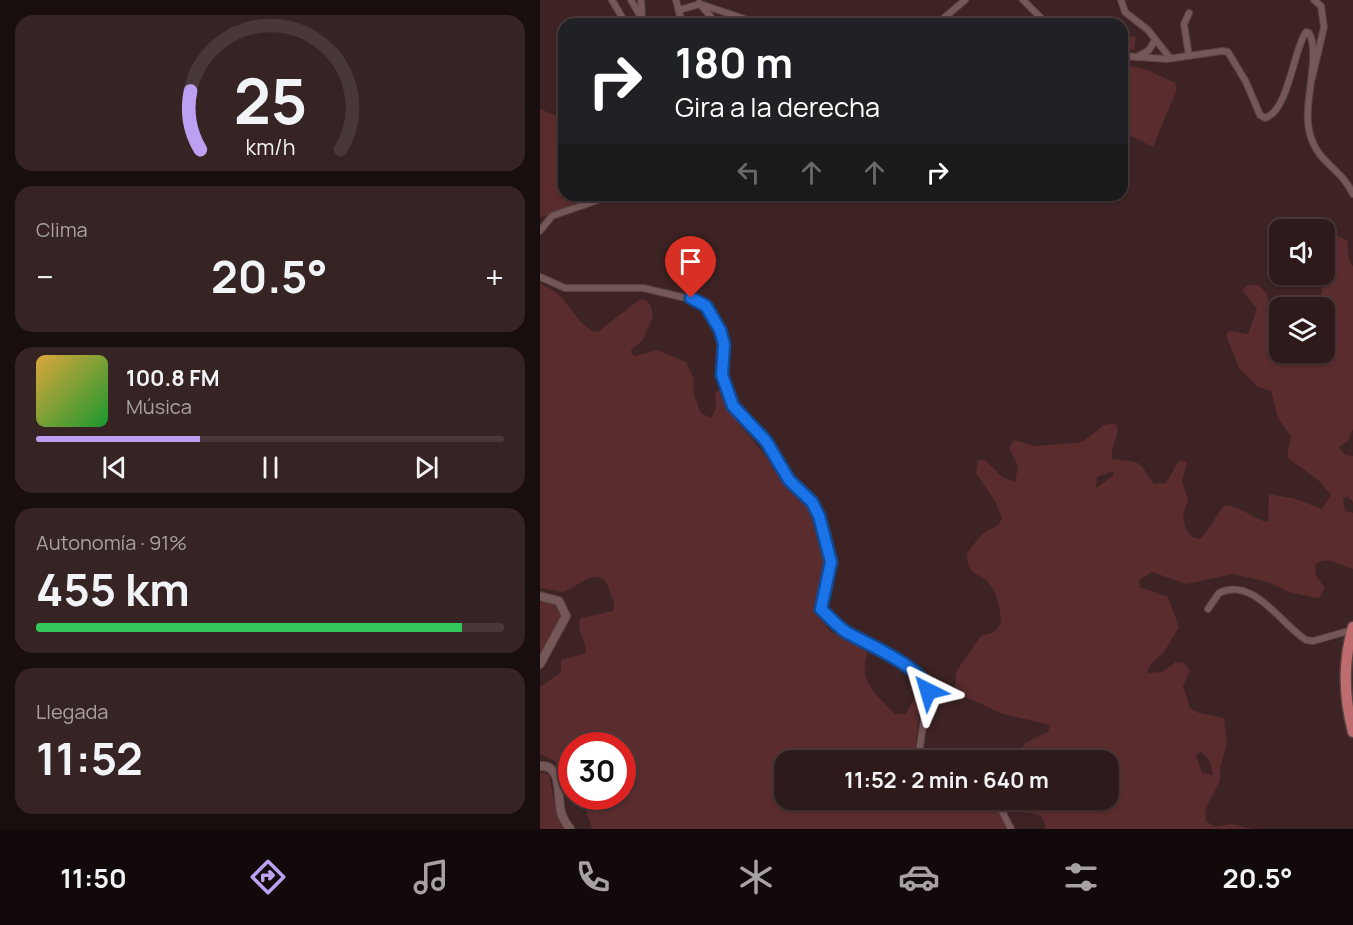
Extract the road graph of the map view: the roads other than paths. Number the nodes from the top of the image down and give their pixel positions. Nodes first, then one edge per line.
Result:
1 (612, 0) edge
2 (631, 0) edge
3 (641, 0) edge
4 (676, 0) edge
5 (964, 0) edge
6 (1023, 0) edge
7 (1121, 0) edge
8 (1314, 0) edge
9 (699, 2) edge
10 (679, 10) junction
11 (1189, 13) dead end
12 (622, 18) edge
13 (642, 18) edge
14 (643, 18) edge
15 (681, 18) edge
16 (712, 18) edge
17 (743, 18) edge
18 (943, 18) edge
19 (1041, 18) edge
20 (1155, 40) junction
21 (1128, 56) edge
22 (1189, 56) junction
23 (1137, 57) junction
24 (1170, 58) junction
25 (1310, 81) junction
26 (1353, 194) edge
27 (595, 201) edge
28 (540, 231) edge
29 (540, 277) edge
30 (540, 596) edge
31 (1208, 609) dead end
32 (1352, 628) edge
33 (540, 664) edge
34 (1353, 732) edge
35 (919, 750) edge
36 (540, 766) edge
37 (1002, 810) edge
38 (570, 829) edge
39 (1011, 829) edge

1 - 12 street
2 - 13 street
3 - 14 street
4 - 10 street
5 - 18 street
6 - 19 street
7 - 20 street
8 - 25 street
9 - 10 street
9 - 16 street
9 - 17 street
10 - 15 street
11 - 22 street
20 - 23 street
20 - 24 street
21 - 23 street
22 - 24 street
22 - 25 street
23 - 24 street
25 - 26 street
27 - 28 street
29 - 35 street
30 - 33 main road
31 - 32 street
32 - 34 highway
36 - 38 main road
37 - 39 street

